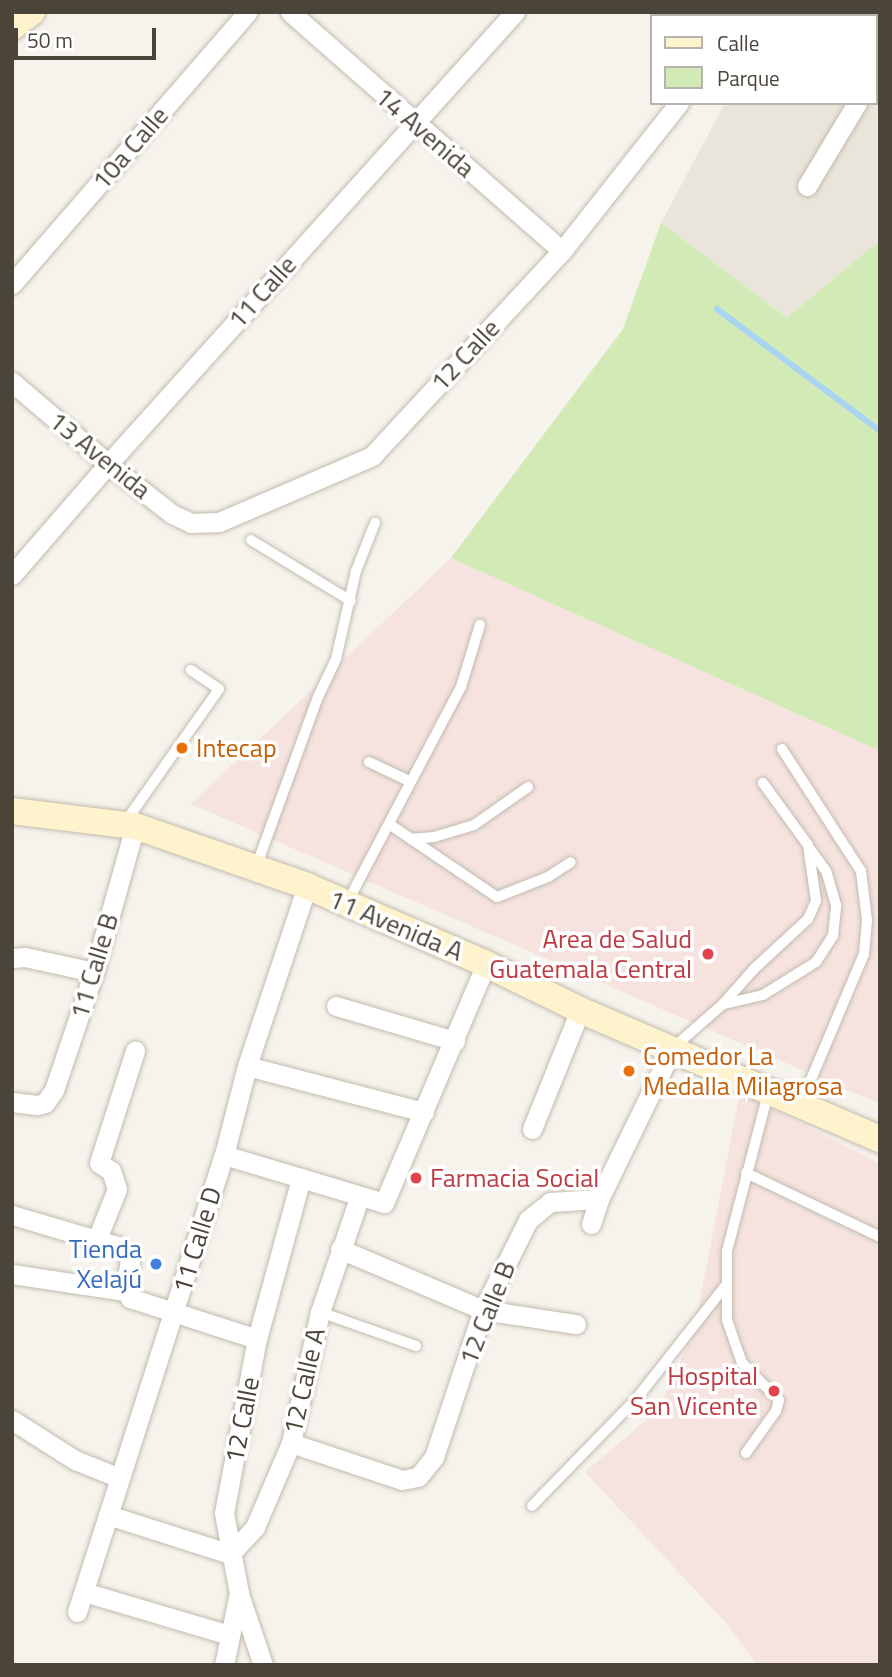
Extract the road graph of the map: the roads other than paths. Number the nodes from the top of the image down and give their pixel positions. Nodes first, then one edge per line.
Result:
1 (32, 12) edge
2 (248, 12) edge
3 (290, 12) edge
4 (515, 12) edge
5 (12, 27) edge
6 (677, 105) edge
7 (856, 105) edge
8 (414, 123) junction
9 (807, 186) dead end
10 (562, 251) junction
11 (12, 284) edge
12 (12, 382) edge
13 (108, 464) junction
14 (191, 523) joint
15 (375, 523) dead end
16 (251, 540) dead end
17 (12, 575) edge
18 (351, 601) junction
19 (480, 625) dead end
20 (191, 670) dead end
21 (782, 749) dead end
22 (369, 762) dead end
23 (409, 781) junction
24 (763, 783) dead end
25 (528, 787) dead end
26 (12, 811) edge
27 (389, 824) junction
28 (130, 825) junction
29 (411, 839) junction
30 (808, 845) junction
31 (572, 862) dead end
32 (256, 867) junction
33 (307, 886) junction
34 (347, 904) junction
35 (12, 958) edge
36 (486, 964) junction
37 (94, 972) junction
38 (723, 1004) junction
39 (336, 1006) dead end
40 (580, 1010) junction
41 (455, 1041) junction
42 (672, 1049) junction
43 (135, 1051) dead end
44 (247, 1066) junction
45 (769, 1090) junction
46 (12, 1102) edge
47 (801, 1103) junction
48 (424, 1112) junction
49 (532, 1129) dead end
50 (880, 1139) edge
51 (224, 1155) junction
52 (746, 1173) junction
53 (301, 1178) junction
54 (359, 1198) junction
55 (599, 1199) junction
56 (12, 1215) edge
57 (591, 1224) dead end
58 (880, 1237) edge
59 (97, 1239) junction
60 (340, 1249) junction
61 (12, 1273) edge
62 (725, 1286) junction
63 (124, 1291) junction
64 (483, 1310) junction
65 (175, 1312) junction
66 (320, 1312) junction
67 (576, 1324) dead end
68 (257, 1339) junction
69 (416, 1346) dead end
70 (12, 1420) edge
71 (291, 1443) junction
72 (746, 1453) dead end
73 (120, 1478) junction
74 (532, 1507) dead end
75 (108, 1514) junction
76 (230, 1554) junction
77 (84, 1592) junction
78 (239, 1592) junction
79 (78, 1612) dead end
80 (229, 1635) junction
81 (224, 1665) edge
82 (263, 1665) edge

1 - 5 street
2 - 11 street, 10a Calle
3 - 8 street, 14 Avenida
4 - 8 street, 11 Calle
6 - 10 street, 12 Calle
7 - 9 street
8 - 10 street, 14 Avenida
8 - 13 street, 11 Calle
10 - 14 street, 12 Calle
12 - 13 street, 13 Avenida
13 - 14 street, 13 Avenida
13 - 17 street, 11 Calle
15 - 18 lane
16 - 18 lane
18 - 32 lane
19 - 23 lane
20 - 28 lane
21 - 47 lane
22 - 23 lane
23 - 27 lane
24 - 30 lane
25 - 29 lane
26 - 28 street, 11 Avenida A
27 - 29 lane
27 - 34 lane
28 - 32 street, 11 Avenida A
28 - 37 street, 11 Calle B
29 - 31 lane
30 - 38 lane
30 - 38 lane
32 - 33 street, 11 Avenida A
33 - 34 street, 11 Avenida A
33 - 44 street, 11 Calle D
34 - 36 street, 11 Avenida A
35 - 37 street
36 - 40 street, 11 Avenida A
36 - 41 street
37 - 46 street, 11 Calle B
38 - 42 lane
39 - 41 street
40 - 42 street, 11 Avenida A
40 - 49 street
41 - 48 street
42 - 45 street, 11 Avenida A
42 - 55 street
43 - 59 street
44 - 48 street
44 - 51 street, 11 Calle D
45 - 47 street, 11 Avenida A
45 - 52 lane
47 - 50 street, 11 Avenida A
48 - 54 street
51 - 53 street
51 - 65 street, 11 Calle D
52 - 58 lane
52 - 62 lane
53 - 54 street
53 - 68 street, 12 Calle
54 - 60 street, 12 Calle A
55 - 57 street
55 - 64 street, 12 Calle B
56 - 59 street
59 - 63 street
60 - 64 street
60 - 66 street, 12 Calle A
61 - 63 street
62 - 72 lane
62 - 74 lane
63 - 65 street
64 - 67 street
64 - 71 street, 12 Calle B
65 - 68 street
65 - 73 street, 11 Calle D
66 - 69 lane
66 - 71 street, 12 Calle A
68 - 76 street, 12 Calle
70 - 73 street
71 - 76 street, 12 Calle A
73 - 75 street, 11 Calle D
75 - 76 street
75 - 77 street, 11 Calle D
76 - 78 street, 12 Calle
77 - 79 street, 11 Calle D
77 - 80 street
78 - 80 street, 12 Calle
78 - 82 street
80 - 81 street, 12 Calle

